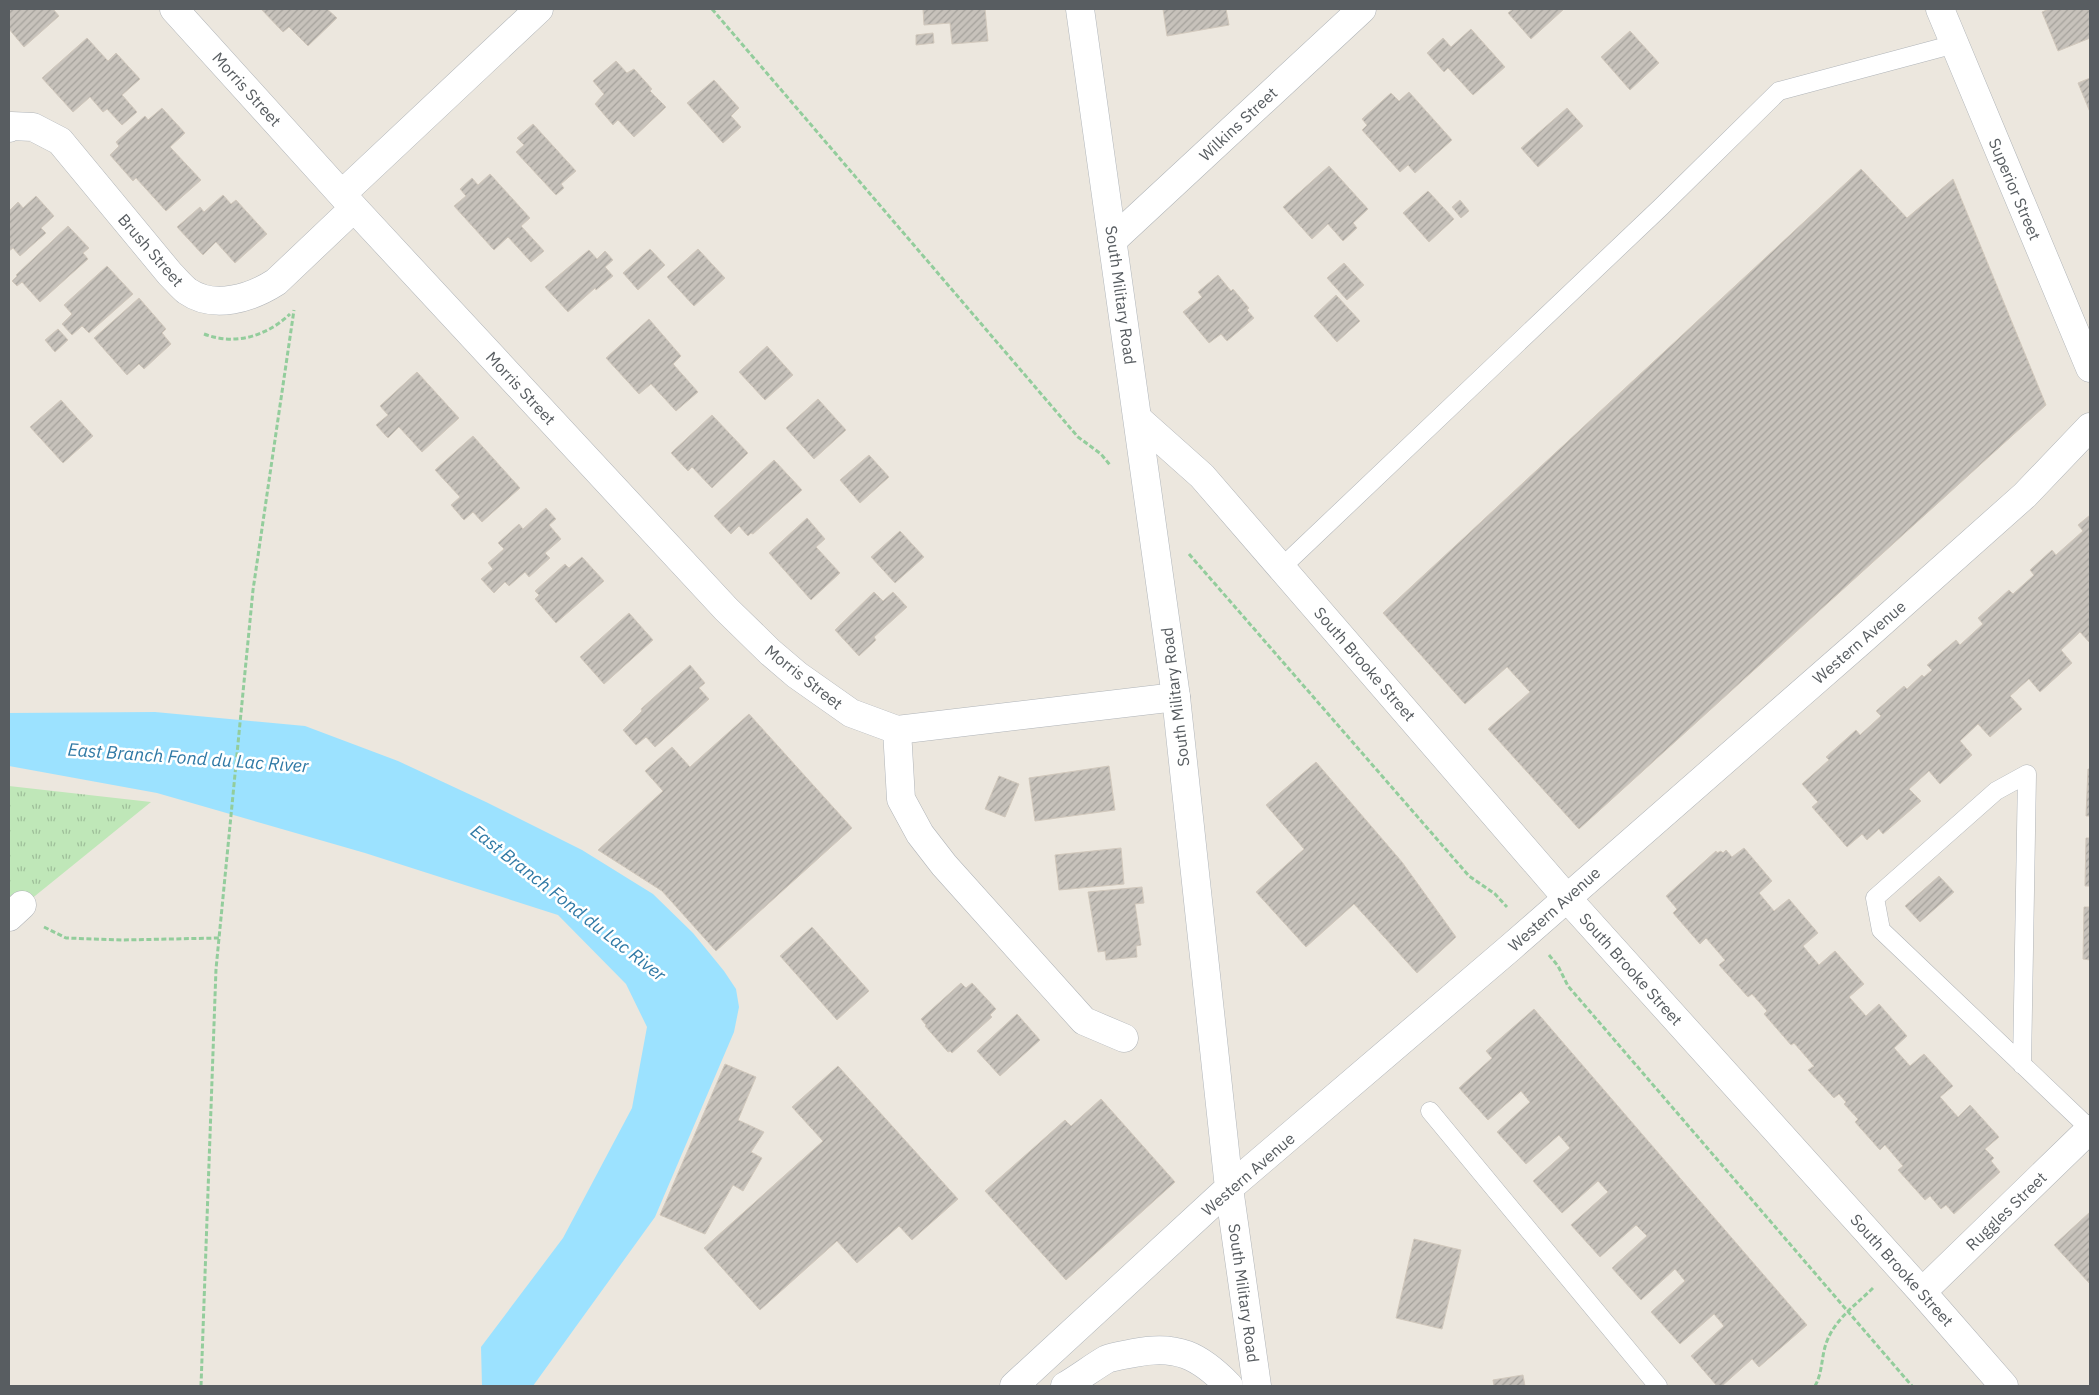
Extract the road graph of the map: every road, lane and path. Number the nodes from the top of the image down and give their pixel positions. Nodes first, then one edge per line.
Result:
1 (174, 9) edge
2 (540, 9) edge
3 (712, 9) edge
4 (1080, 9) edge
5 (1362, 9) edge
6 (1940, 9) edge
7 (1955, 44) junction
8 (9, 128) edge
9 (348, 201) junction
10 (1114, 240) junction
11 (294, 310) dead end
12 (2090, 368) edge
13 (1138, 419) junction
14 (2090, 427) edge
15 (1113, 468) dead end
16 (1184, 547) dead end
17 (1281, 568) junction
18 (1176, 697) junction
19 (897, 730) junction
20 (1566, 897) junction
21 (16, 911) edge
22 (1528, 931) junction
23 (219, 938) junction
24 (1124, 1038) dead end
25 (2022, 1065) junction
26 (1430, 1111) dead end
27 (2090, 1129) edge
28 (1229, 1188) junction
29 (1897, 1264) junction
30 (1922, 1292) junction
31 (1848, 1312) junction
32 (200, 1386) edge
33 (1014, 1386) edge
34 (1065, 1386) edge
35 (1229, 1386) edge
36 (1257, 1386) edge
37 (1658, 1386) edge
38 (1815, 1386) edge
39 (1912, 1386) edge
40 (2004, 1386) edge

1 - 9 street, Morris Street
2 - 9 street, Brush Street
3 - 15 path
4 - 10 street, South Military Road
5 - 10 street, Wilkins Street
6 - 7 street, Superior Street
7 - 12 street, Superior Street
7 - 17 lane
8 - 9 street, Brush Street
9 - 19 street, Morris Street
10 - 13 street, South Military Road
11 - 23 path
13 - 17 street, South Brooke Street
13 - 18 street, South Military Road
14 - 20 street, Western Avenue
16 - 22 path
17 - 20 street, South Brooke Street
18 - 19 street, Morris Street
18 - 28 street, South Military Road
19 - 24 street
20 - 22 street, Western Avenue
20 - 29 street, South Brooke Street
21 - 23 path
22 - 28 street, Western Avenue
22 - 31 path
23 - 32 path
25 - 25 lane
25 - 27 lane
26 - 37 lane
27 - 30 street, Ruggles Street
28 - 33 street, Western Avenue
28 - 36 street, South Military Road
29 - 30 street, South Brooke Street
29 - 31 path
30 - 40 street, South Brooke Street
31 - 38 path
31 - 39 path
34 - 35 street

